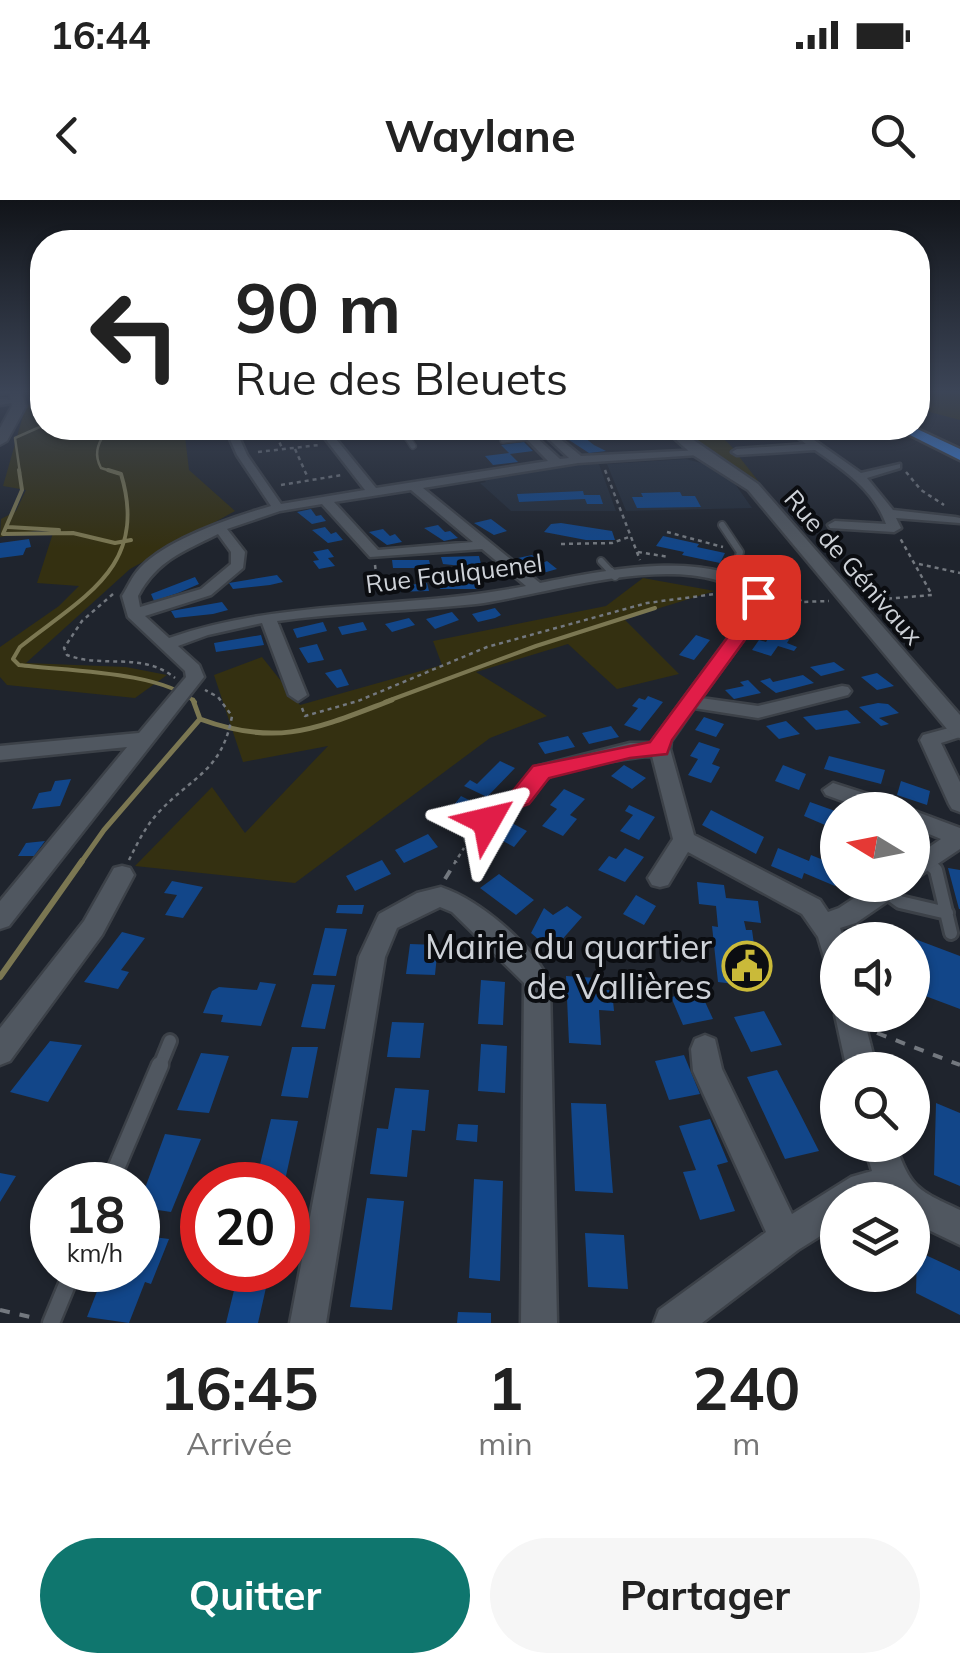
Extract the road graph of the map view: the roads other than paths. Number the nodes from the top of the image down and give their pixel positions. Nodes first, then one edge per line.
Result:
1 (237, 443) edge
2 (335, 443) edge
3 (537, 443) edge
4 (560, 443) edge
5 (687, 443) edge
6 (810, 443) edge
7 (936, 443) edge
8 (814, 447) junction
9 (698, 452) junction
10 (737, 452) dead end
11 (960, 455) edge
12 (578, 460) junction
13 (557, 463) junction
14 (896, 466) road end
15 (859, 476) junction
16 (414, 486) junction
17 (373, 492) junction
18 (324, 500) junction
19 (278, 508) junction
20 (890, 513) junction
21 (722, 525) dead end
22 (219, 527) junction
23 (959, 536) edge
24 (852, 539) dead end
25 (482, 545) junction
26 (601, 561) dead end
27 (615, 576) junction
28 (743, 585) junction
29 (538, 589) junction
30 (134, 614) junction
31 (268, 617) junction
32 (166, 644) junction
33 (842, 692) dead end
34 (298, 695) road end
35 (689, 702) junction
36 (960, 730) edge
37 (148, 739) junction
38 (660, 749) junction
39 (0, 753) edge
40 (833, 790) dead end
41 (839, 792) edge
42 (520, 798) joint
43 (960, 804) edge
44 (930, 825) edge
45 (960, 837) edge
46 (470, 838) road end
47 (684, 840) junction
48 (930, 856) edge
49 (930, 869) edge
50 (122, 875) road end
51 (660, 878) dead end
52 (868, 902) edge
53 (900, 902) edge
54 (947, 912) junction
55 (0, 920) edge
56 (825, 922) joint
57 (952, 932) dead end
58 (170, 1041) dead end
59 (705, 1049) dead end
60 (0, 1052) edge
61 (119, 1162) edge
62 (930, 1211) edge
63 (820, 1216) edge
64 (960, 1228) edge
65 (786, 1238) junction
66 (64, 1292) edge
67 (51, 1322) edge
68 (308, 1323) edge
69 (539, 1323) edge
70 (672, 1323) edge

1 - 19 street
2 - 17 street
3 - 13 street
4 - 12 street
5 - 9 street, Rue de Génivaux
6 - 8 street
7 - 11 highway
8 - 10 street
8 - 15 street
9 - 12 street
9 - 36 street, Rue de Génivaux
12 - 13 street
13 - 16 street
14 - 15 street
15 - 20 street
16 - 17 street
16 - 25 street
17 - 18 street
18 - 19 street
18 - 25 street
19 - 22 street
20 - 23 street
20 - 24 street
21 - 28 lane
22 - 30 street
22 - 30 street
25 - 29 street
26 - 27 lane
27 - 28 street, Rue Faulquenel
27 - 29 street, Rue Faulquenel
28 - 35 street
29 - 31 street, Rue Faulquenel
30 - 32 street
31 - 32 street, Rue Faulquenel
31 - 34 street
32 - 37 street
33 - 35 street
35 - 38 street
36 - 43 street
37 - 39 street
37 - 55 street
38 - 42 street
38 - 47 street
40 - 41 street
42 - 46 lane
44 - 45 street
45 - 48 street
47 - 51 street
47 - 56 street
49 - 54 lane
50 - 60 street
52 - 56 street
53 - 54 lane
54 - 57 lane
58 - 61 lane
59 - 65 street
62 - 64 street
63 - 65 street
65 - 70 street
66 - 67 lane
68 - 69 street

